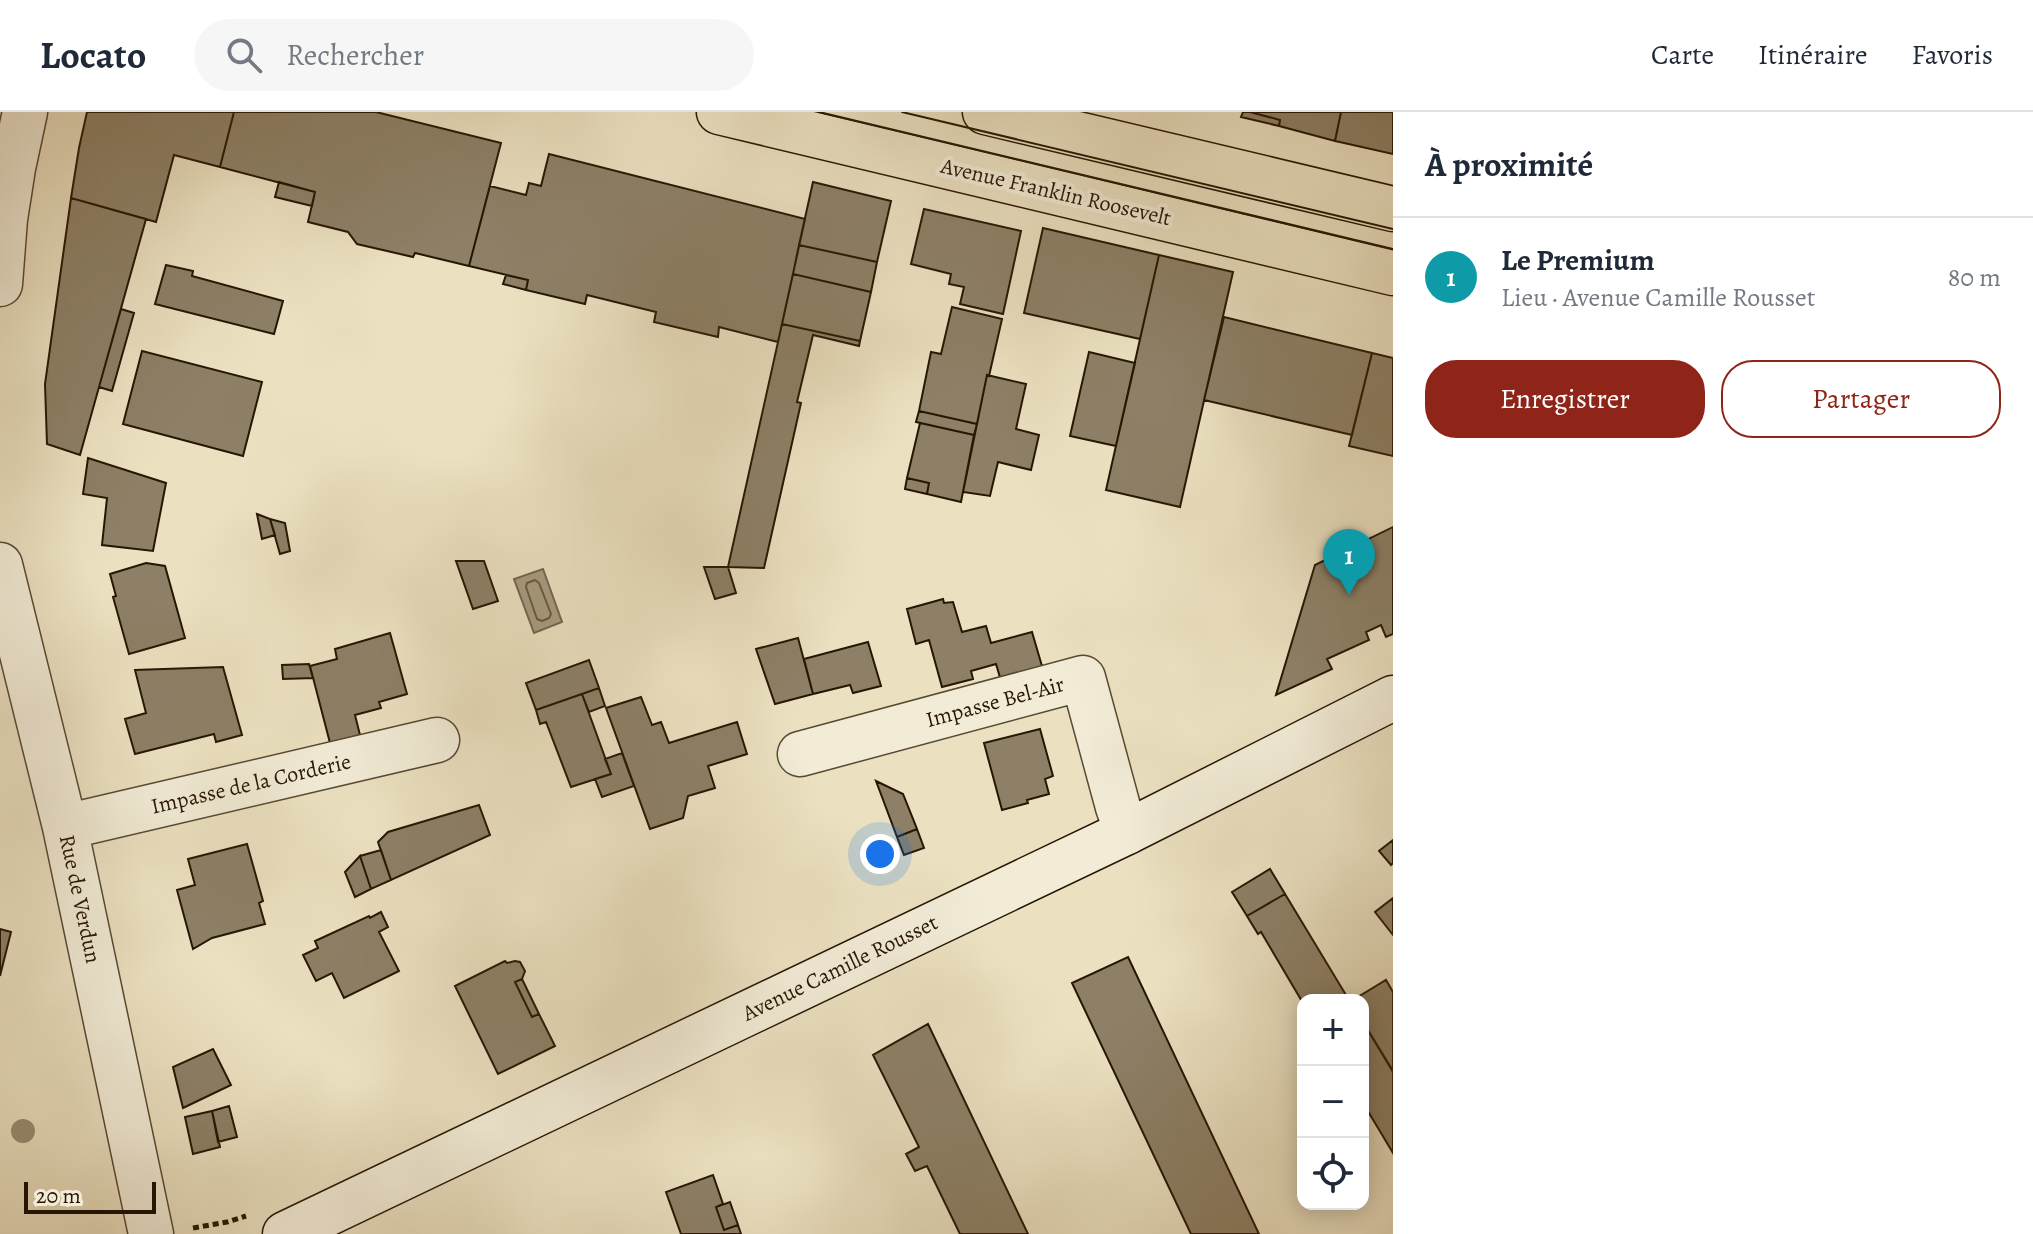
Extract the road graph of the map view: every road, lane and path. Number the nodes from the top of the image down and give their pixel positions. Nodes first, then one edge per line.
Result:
1 (25, 112) edge
2 (719, 112) edge
3 (1006, 114) edge
4 (1393, 209) edge
5 (1393, 273) edge
6 (0, 284) edge
7 (0, 565) edge
8 (1393, 698) edge
9 (437, 740) dead end
10 (800, 754) dead end
11 (65, 827) junction
12 (1127, 832) junction
13 (151, 1234) edge
14 (285, 1234) edge

1 - 6 street
2 - 5 main road, Avenue Franklin Roosevelt
3 - 4 main road
7 - 11 street, Rue de Verdun
8 - 12 street, Avenue Camille Rousset
9 - 11 street, Impasse de la Corderie
10 - 12 street, Impasse Bel-Air
11 - 13 street, Rue de Verdun
12 - 14 street, Avenue Camille Rousset

